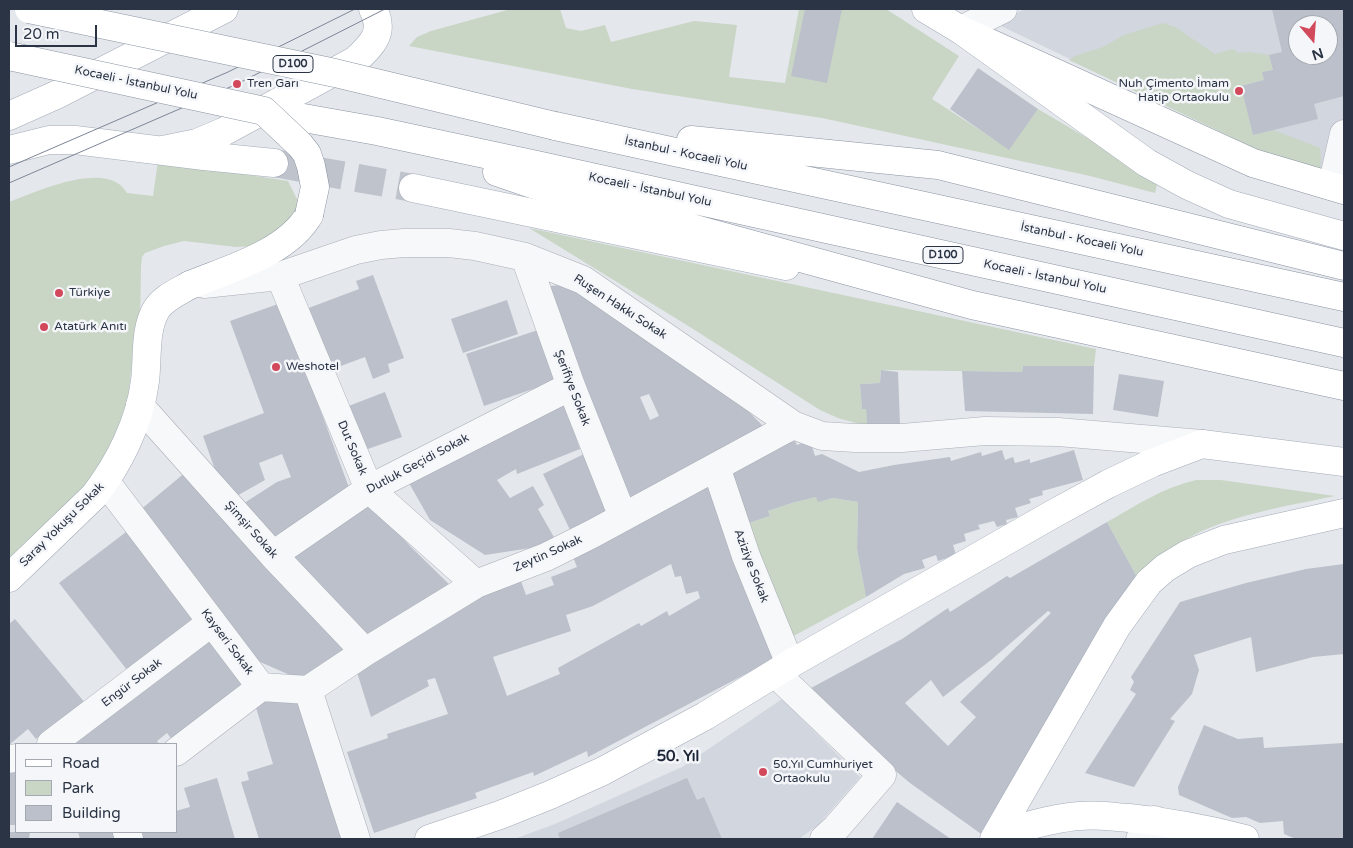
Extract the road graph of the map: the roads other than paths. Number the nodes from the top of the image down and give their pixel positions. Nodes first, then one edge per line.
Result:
1 (29, 9) edge
2 (373, 9) edge
3 (926, 9) edge
4 (1003, 9) edge
5 (216, 11) edge
6 (961, 30) junction
7 (9, 56) edge
8 (264, 111) junction
9 (9, 116) edge
10 (555, 126) junction
11 (1344, 134) edge
12 (9, 150) edge
13 (163, 150) junction
14 (274, 163) tunnel mouth
15 (538, 176) junction
16 (413, 188) tunnel mouth
17 (1338, 188) edge
18 (1344, 236) edge
19 (525, 257) junction
20 (1344, 266) edge
21 (280, 276) junction
22 (190, 285) junction
23 (1344, 297) edge
24 (972, 305) junction
25 (1344, 343) edge
26 (570, 386) junction
27 (1344, 386) edge
28 (140, 406) junction
29 (793, 425) junction
30 (1202, 444) junction
31 (1344, 462) edge
32 (716, 467) junction
33 (106, 481) junction
34 (369, 488) junction
35 (1344, 513) edge
36 (623, 517) junction
37 (273, 555) junction
38 (9, 578) edge
39 (476, 584) junction
40 (212, 622) junction
41 (365, 652) junction
42 (783, 669) junction
43 (261, 687) junction
44 (308, 690) junction
45 (52, 743) edge
46 (178, 750) edge
47 (1153, 833) edge
48 (996, 837) edge
49 (356, 839) edge
50 (429, 839) edge
51 (824, 839) edge
52 (1245, 839) edge

1 - 10 main road, İstanbul - Kocaeli Yolu / D100, bridge
2 - 13 main road
3 - 6 main road
4 - 6 street
5 - 9 main road
6 - 17 main road
6 - 18 main road
7 - 8 main road, Kocaeli - İstanbul Yolu / D100, bridge
8 - 15 main road, D100
8 - 22 main road, Saray Yokuşu Sokak, bridge
10 - 20 main road
10 - 23 main road, İstanbul - Kocaeli Yolu / D100
11 - 17 street
12 - 13 main road
13 - 14 main road
15 - 24 main road
15 - 25 main road, Kocaeli - İstanbul Yolu / D100
16 - 24 main road
19 - 21 street, Ruşen Hakkı Sokak
19 - 26 street, Şerifiye Sokak
19 - 29 street, Ruşen Hakkı Sokak
21 - 22 street, Ruşen Hakkı Sokak
21 - 34 street, Dut Sokak
22 - 28 main road, Saray Yokuşu Sokak
24 - 27 main road
26 - 34 street, Dutluk Geçidi Sokak
26 - 36 street, Şerifiye Sokak
28 - 33 main road, Saray Yokuşu Sokak
28 - 37 street, Şimşir Sokak
29 - 30 street, Ruşen Hakkı Sokak
29 - 32 street, Zeytin Sokak
30 - 31 main road
30 - 42 main road
32 - 36 street, Zeytin Sokak
32 - 42 street, Aziziye Sokak
33 - 38 main road, Saray Yokuşu Sokak
33 - 40 street, Kayseri Sokak
34 - 37 street, Dutluk Geçidi Sokak
34 - 39 street, Dut Sokak
35 - 48 main road
36 - 39 street, Zeytin Sokak
37 - 41 street, Şimşir Sokak
39 - 41 street, Zeytin Sokak
40 - 43 street, Kayseri Sokak
40 - 45 street, Engür Sokak
41 - 44 street, Zeytin Sokak
42 - 50 main road
42 - 51 street
43 - 44 street, Kayseri Sokak
43 - 46 street
44 - 49 street
47 - 48 main road
47 - 52 main road

